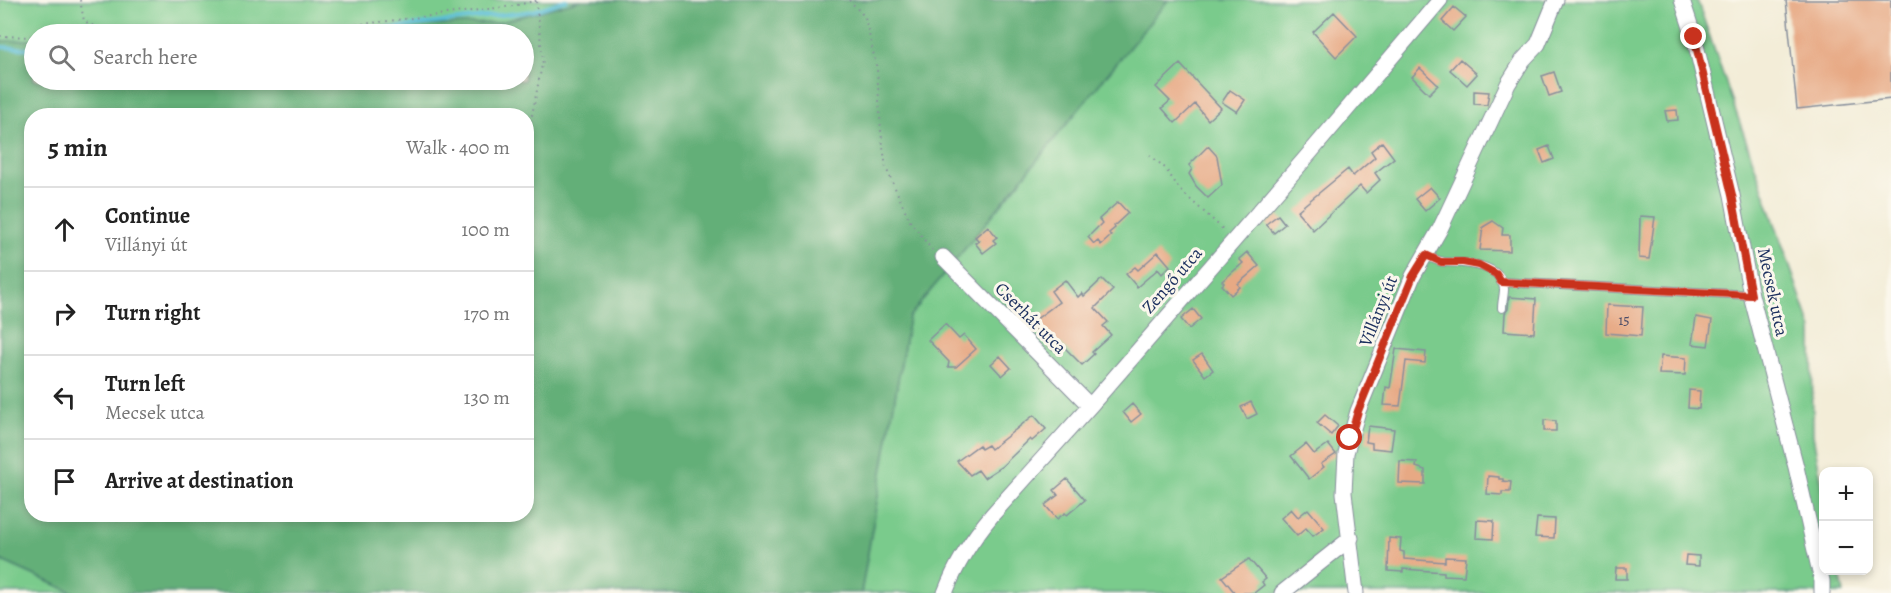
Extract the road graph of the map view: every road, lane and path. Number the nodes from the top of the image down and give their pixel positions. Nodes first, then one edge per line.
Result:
1 (80, 0) edge
2 (511, 0) edge
3 (538, 0) edge
4 (849, 0) edge
5 (1440, 0) edge
6 (1556, 0) edge
7 (1682, 0) edge
8 (513, 6) junction
9 (90, 24) edge
10 (363, 24) edge
11 (0, 36) edge
12 (24, 37) edge
13 (533, 108) edge
14 (1150, 155) dead end
15 (1234, 239) junction
16 (1426, 255) junction
17 (943, 257) joint
18 (1501, 282) junction
19 (1751, 295) junction
20 (1502, 308) dead end
21 (1090, 406) junction
22 (1351, 538) junction
23 (945, 593) edge
24 (1282, 593) edge
25 (1356, 593) edge
26 (1822, 593) edge

1 - 9 path
2 - 8 path
3 - 8 path
3 - 13 path
4 - 17 path
5 - 15 street, Zengő utca
6 - 16 street, Villányi út
7 - 19 street, Mecsek utca
8 - 10 path
11 - 12 path
14 - 15 path
15 - 21 street, Zengő utca
16 - 18 lane
16 - 22 street, Villányi út
17 - 21 street, Cserhát utca
18 - 19 lane
18 - 20 lane
19 - 26 street, Mecsek utca
21 - 23 street, Zengő utca
22 - 24 street
22 - 25 street, Villányi út

